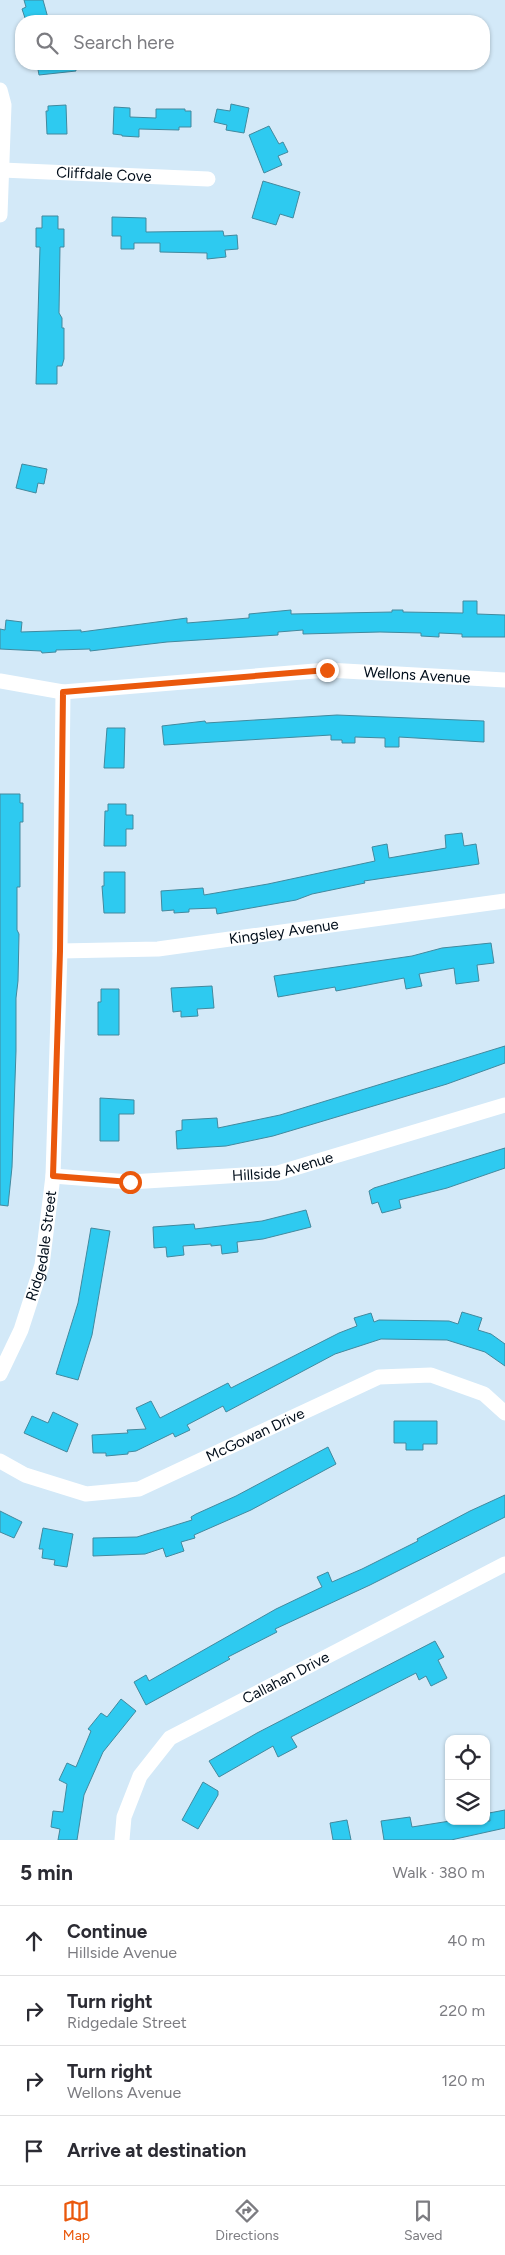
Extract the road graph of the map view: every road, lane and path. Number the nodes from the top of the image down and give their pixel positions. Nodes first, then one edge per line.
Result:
1 (0, 90) edge
2 (2, 170) junction
3 (208, 179) dead end
4 (0, 215) edge
5 (505, 680) edge
6 (0, 681) edge
7 (63, 692) junction
8 (505, 901) edge
9 (60, 951) junction
10 (505, 1105) edge
11 (53, 1176) junction
12 (0, 1374) edge
13 (505, 1413) edge
14 (0, 1461) edge
15 (505, 1564) edge
16 (122, 1840) edge

1 - 2 street
2 - 3 street, Cliffdale Cove
2 - 4 street
5 - 7 street, Wellons Avenue
6 - 7 street, Wellons Avenue
7 - 9 street, Ridgedale Street
8 - 9 street, Kingsley Avenue
9 - 11 street, Ridgedale Street
10 - 11 street, Hillside Avenue
11 - 12 street, Ridgedale Street
13 - 14 street, McGowan Drive
15 - 16 street, Callahan Drive

